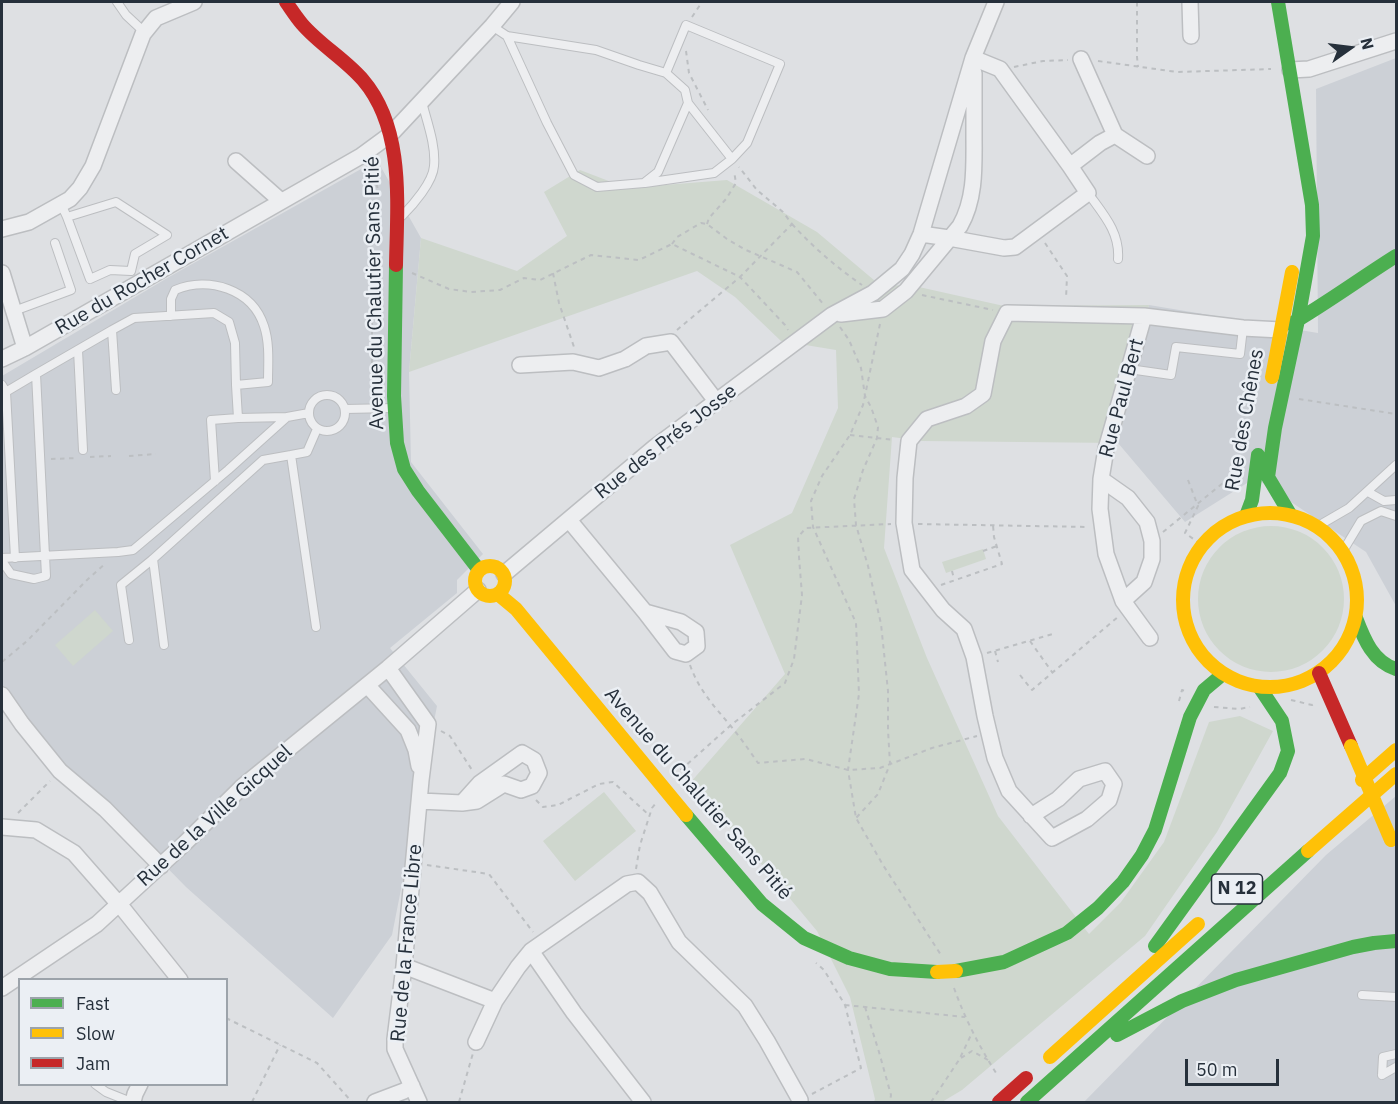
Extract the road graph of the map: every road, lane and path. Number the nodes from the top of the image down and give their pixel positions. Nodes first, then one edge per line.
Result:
1 (117, 2) edge
2 (194, 2) edge
3 (286, 2) edge
4 (512, 2) edge
5 (702, 2) edge
6 (996, 2) edge
7 (1137, 2) edge
8 (1190, 2) edge
9 (1278, 2) edge
10 (492, 26) junction
11 (690, 26) junction
12 (143, 34) junction
13 (507, 36) junction
14 (1191, 36) dead end
15 (1396, 41) edge
16 (686, 51) dead end
17 (973, 58) junction
18 (1081, 59) dead end
19 (1138, 67) dead end
20 (1290, 70) junction
21 (1199, 71) dead end
22 (666, 73) junction
23 (688, 103) junction
24 (381, 106) junction
25 (418, 106) junction
26 (711, 116) dead end
27 (391, 134) junction
28 (1115, 135) junction
29 (361, 156) junction
30 (1147, 156) dead end
31 (732, 159) junction
32 (236, 161) dead end
33 (1070, 166) junction
34 (1305, 167) junction
35 (644, 183) junction
36 (1088, 193) junction
37 (380, 199) dead end
38 (281, 201) junction
39 (64, 210) junction
40 (397, 222) junction
41 (707, 224) junction
42 (792, 224) junction
43 (2, 230) edge
44 (1037, 231) junction
45 (921, 234) junction
46 (949, 238) junction
47 (55, 243) dead end
48 (672, 244) junction
49 (379, 246) dead end
50 (1396, 256) edge
51 (760, 257) junction
52 (1118, 259) dead end
53 (1295, 259) dead end
54 (396, 265) junction
55 (2, 273) edge
56 (553, 273) junction
57 (740, 277) junction
58 (1363, 277) junction
59 (1306, 287) junction
60 (906, 291) junction
61 (873, 293) junction
62 (883, 309) junction
63 (14, 311) junction
64 (1007, 313) junction
65 (1065, 314) junction
66 (832, 315) junction
67 (171, 316) junction
68 (1144, 316) junction
69 (1298, 320) junction
70 (1243, 328) junction
71 (112, 330) junction
72 (1281, 330) junction
73 (671, 342) junction
74 (795, 344) junction
75 (26, 348) junction
76 (78, 350) junction
77 (2, 359) edge
78 (573, 362) junction
79 (520, 365) dead end
80 (1129, 369) junction
81 (36, 374) junction
82 (236, 385) junction
83 (3, 390) edge
84 (116, 390) dead end
85 (1273, 394) junction
86 (865, 396) junction
87 (716, 402) junction
88 (395, 408) junction
89 (345, 409) junction
90 (373, 410) junction
91 (309, 413) junction
92 (1278, 414) junction
93 (1396, 414) edge
94 (287, 417) junction
95 (238, 418) junction
96 (317, 429) junction
97 (850, 435) junction
98 (877, 438) junction
99 (909, 441) junction
100 (82, 450) dead end
101 (156, 454) dead end
102 (291, 455) junction
103 (111, 456) dead end
104 (129, 456) dead end
105 (40, 460) junction
106 (1396, 465) edge
107 (1241, 468) dead end
108 (1101, 479) junction
109 (1188, 480) dead end
110 (215, 482) junction
111 (1368, 492) junction
112 (1396, 500) edge
113 (1197, 504) junction
114 (1290, 514) junction
115 (1246, 516) junction
116 (1396, 516) edge
117 (569, 520) junction
118 (904, 524) junction
119 (856, 525) junction
120 (993, 525) junction
121 (1318, 526) junction
122 (813, 527) junction
123 (1102, 527) junction
124 (1152, 541) junction
125 (1202, 545) junction
126 (997, 546) junction
127 (983, 551) dead end
128 (1343, 551) junction
129 (118, 552) junction
130 (45, 556) junction
131 (15, 558) junction
132 (153, 559) junction
133 (2, 560) edge
134 (479, 570) junction
135 (952, 571) dead end
136 (504, 573) junction
137 (955, 580) junction
138 (478, 590) junction
139 (927, 590) junction
140 (498, 594) junction
141 (1125, 605) junction
142 (645, 612) junction
143 (1356, 618) junction
144 (316, 627) dead end
145 (1053, 634) dead end
146 (1150, 638) dead end
147 (129, 640) dead end
148 (1030, 640) junction
149 (164, 645) dead end
150 (994, 651) junction
151 (686, 654) junction
152 (974, 657) junction
153 (2, 662) edge
154 (998, 662) dead end
155 (388, 668) junction
156 (1396, 669) edge
157 (1052, 672) junction
158 (1319, 673) junction
159 (1223, 674) junction
160 (1020, 675) dead end
161 (367, 685) junction
162 (1260, 688) junction
163 (2, 695) edge
164 (1329, 696) junction
165 (1198, 699) junction
166 (1179, 700) dead end
167 (1270, 703) junction
168 (428, 724) junction
169 (731, 725) junction
170 (989, 733) junction
171 (1396, 750) edge
172 (890, 764) junction
173 (848, 770) junction
174 (60, 771) junction
175 (1396, 775) edge
176 (421, 780) junction
177 (480, 783) junction
178 (1354, 787) dead end
179 (526, 788) junction
180 (665, 790) junction
181 (420, 801) junction
182 (462, 802) junction
183 (650, 816) junction
184 (1031, 816) junction
185 (856, 818) junction
186 (3, 827) edge
187 (1394, 846) edge
188 (414, 864) junction
189 (161, 866) junction
190 (633, 883) junction
191 (119, 904) junction
192 (1207, 916) dead end
193 (1396, 941) edge
194 (536, 947) junction
195 (933, 956) dead end
196 (404, 966) junction
197 (824, 970) dead end
198 (178, 978) edge
199 (953, 987) dead end
200 (2, 988) edge
201 (1362, 994) dead end
202 (1396, 998) edge
203 (495, 1001) junction
204 (845, 1005) junction
205 (865, 1007) junction
206 (964, 1017) junction
207 (228, 1019) edge
208 (1079, 1030) junction
209 (972, 1033) junction
210 (476, 1042) joint
211 (280, 1045) junction
212 (1082, 1053) junction
213 (1396, 1054) edge
214 (959, 1060) junction
215 (988, 1060) junction
216 (1396, 1067) edge
217 (998, 1076) dead end
218 (98, 1086) edge
219 (139, 1086) edge
220 (412, 1086) junction
221 (800, 1101) edge
222 (1028, 1101) edge
223 (132, 1102) edge
224 (252, 1102) edge
225 (352, 1102) edge
226 (375, 1102) edge
227 (419, 1102) edge
228 (459, 1102) edge
229 (642, 1102) edge
230 (890, 1102) edge
231 (931, 1102) edge
232 (999, 1102) edge

1 - 12 lane
2 - 12 street
3 - 24 main road, Avenue du Chalutier Sans Pitié
4 - 10 street, Rue du Rocher Cornet
5 - 11 path
6 - 17 street, Rue des Prés Josse
7 - 19 path
8 - 14 street
9 - 20 main road, Rue des Chênes
10 - 13 lane
10 - 25 street, Rue du Rocher Cornet
11 - 22 lane
11 - 31 lane
12 - 39 street
13 - 22 lane
13 - 35 lane
15 - 20 street
16 - 26 path
17 - 33 street
17 - 45 street, Rue des Prés Josse
17 - 46 street, Rue des Prés Josse
18 - 28 street
20 - 21 path
20 - 34 main road, Rue des Chênes
22 - 23 lane
23 - 31 lane
23 - 35 lane
24 - 25 street
24 - 27 main road, Avenue du Chalutier Sans Pitié
25 - 27 street, Rue du Rocher Cornet
25 - 40 lane
27 - 29 street, Rue du Rocher Cornet
27 - 40 main road, Avenue du Chalutier Sans Pitié
28 - 30 street
28 - 33 street
29 - 37 path
29 - 38 street, Rue du Rocher Cornet
31 - 35 lane
31 - 41 path
31 - 42 path
32 - 38 street
33 - 36 street
34 - 59 main road, Rue des Chênes
34 - 59 main road, Rue des Chênes
36 - 44 street
36 - 52 lane
38 - 75 street, Rue du Rocher Cornet
39 - 39 lane
39 - 43 street
40 - 54 main road, Avenue du Chalutier Sans Pitié
41 - 48 path
41 - 51 path
42 - 51 path
42 - 61 path
44 - 46 street
44 - 65 path
45 - 46 street
45 - 61 street, Rue des Prés Josse
46 - 60 street, Rue des Prés Josse
47 - 63 lane
48 - 56 path
48 - 57 path
49 - 90 path
50 - 58 main road
51 - 57 path
51 - 66 path
53 - 59 main road, Rue des Chênes
54 - 56 path
54 - 88 main road, Avenue du Chalutier Sans Pitié
55 - 63 street
56 - 78 path
57 - 73 path
57 - 74 path
58 - 59 main road
58 - 69 main road
59 - 69 main road, Rue des Chênes
59 - 72 main road, Rue des Chênes
60 - 62 street, Rue des Prés Josse
60 - 64 path
61 - 66 street, Rue des Prés Josse
62 - 66 street
62 - 86 path
63 - 75 street
64 - 65 street
64 - 99 street
65 - 68 street
66 - 74 street, Rue des Prés Josse
66 - 86 path
67 - 71 lane
67 - 82 lane
67 - 82 lane
68 - 70 street
68 - 80 street, Rue Paul Bert
69 - 72 main road, Rue des Chênes
69 - 85 main road, Rue des Chênes
70 - 72 street
70 - 80 lane
71 - 76 lane
71 - 84 lane
72 - 85 main road, Rue des Chênes
72 - 92 main road
73 - 78 street
73 - 87 street
74 - 87 street, Rue des Prés Josse
75 - 77 street, Rue du Rocher Cornet
76 - 81 lane
76 - 100 lane
78 - 79 street
80 - 108 street, Rue Paul Bert
81 - 83 lane
81 - 105 lane
82 - 95 lane
83 - 131 lane
85 - 92 main road, Rue des Chênes
85 - 93 path
85 - 115 main road, Rue des Chênes
86 - 97 path
86 - 98 path
87 - 117 street, Rue des Prés Josse
88 - 90 lane
88 - 134 main road, Avenue du Chalutier Sans Pitié
89 - 90 lane
89 - 91 lane
89 - 96 lane
91 - 94 lane
91 - 96 lane
92 - 114 main road, Rue des Chênes
94 - 95 lane
94 - 110 lane
95 - 110 lane
96 - 102 lane
97 - 98 path
97 - 122 path
98 - 99 path
98 - 119 path
99 - 118 street
101 - 104 path
102 - 132 lane
102 - 144 lane
103 - 105 path
105 - 130 lane
106 - 111 lane
107 - 113 path
108 - 123 street, Rue Paul Bert
108 - 124 street, Rue Paul Bert
109 - 113 path
110 - 129 lane
111 - 112 lane
111 - 121 lane
113 - 124 path
113 - 125 path
114 - 115 main road
114 - 121 main road
115 - 125 main road
116 - 128 lane
117 - 136 street, Rue des Prés Josse
117 - 142 street
118 - 119 path
118 - 120 path
118 - 139 street
119 - 122 path
119 - 172 path
120 - 123 path
120 - 126 path
121 - 128 main road
122 - 169 path
122 - 173 path
123 - 141 street, Rue Paul Bert
124 - 141 street
125 - 159 main road
126 - 127 path
126 - 137 path
128 - 143 main road
129 - 130 lane
129 - 153 path
130 - 131 lane
130 - 133 lane
131 - 133 lane
132 - 147 lane
132 - 149 lane
134 - 136 main road
134 - 138 main road
135 - 137 path
136 - 140 main road
137 - 139 path
138 - 140 main road
138 - 155 street, Rue de la Ville Gicquel
139 - 152 street
140 - 180 main road, Avenue du Chalutier Sans Pitié
141 - 146 street, Rue Paul Bert
141 - 157 path
142 - 151 street
142 - 151 street
143 - 156 main road
143 - 158 main road
145 - 148 path
148 - 150 path
148 - 157 path
150 - 152 path
150 - 154 path
151 - 169 path
152 - 170 street
155 - 161 street, Rue de la Ville Gicquel
155 - 168 street
157 - 160 path
158 - 162 main road
158 - 164 main road
159 - 162 main road
159 - 165 main road
161 - 176 street, Rue de la France Libre
161 - 189 street, Rue de la Ville Gicquel
162 - 167 main road
163 - 174 street
164 - 167 path
164 - 187 main road, bridge
165 - 166 path
165 - 167 path
165 - 180 main road, Avenue du Chalutier Sans Pitié, bridge
167 - 208 main road
168 - 176 street, Rue de la France Libre
168 - 177 path
169 - 173 path
169 - 180 path
170 - 172 path
170 - 184 street
171 - 178 main road
172 - 173 path
172 - 185 path
173 - 185 path
174 - 186 path
174 - 189 street
175 - 212 main road, N 12
176 - 181 street, Rue de la France Libre
177 - 179 street
177 - 182 street
179 - 182 street
179 - 183 path
180 - 183 path
181 - 182 street
181 - 188 street, Rue de la France Libre
183 - 190 path
184 - 184 street
185 - 195 path
186 - 191 street
188 - 194 path
188 - 196 street, Rue de la France Libre
189 - 191 street, Rue de la Ville Gicquel
190 - 194 street
190 - 221 street
191 - 198 street
191 - 200 street, Rue de la Ville Gicquel
192 - 208 main road, N 12
193 - 212 main road
194 - 203 street
194 - 229 street
196 - 203 street
196 - 220 street, Rue de la France Libre
197 - 204 path
199 - 206 path
201 - 202 lane
203 - 210 street
204 - 205 path
204 - 221 path
205 - 206 path
205 - 230 path
206 - 209 path
207 - 211 path
208 - 232 main road, N 12, bridge
209 - 214 path
209 - 215 path
210 - 228 path
211 - 224 path
211 - 225 path
212 - 222 main road, N 12
213 - 216 lane
214 - 215 path
214 - 231 path
215 - 217 path
218 - 223 lane
219 - 223 street
220 - 226 street
220 - 227 street, Rue de la France Libre

